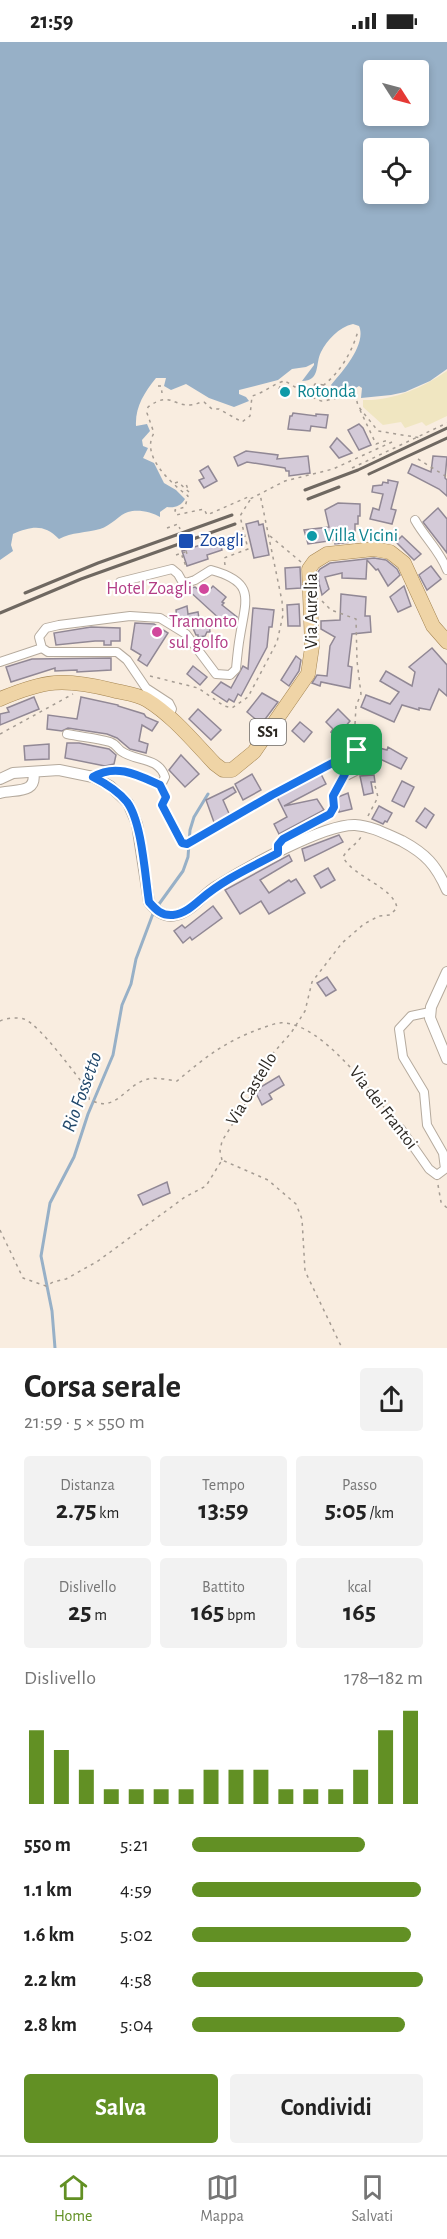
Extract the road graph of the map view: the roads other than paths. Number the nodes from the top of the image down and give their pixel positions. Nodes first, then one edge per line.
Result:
1 (416, 520) dead end
2 (447, 570) edge
3 (120, 582) dead end
4 (447, 642) edge
5 (42, 648) junction
6 (0, 662) edge
7 (0, 699) edge
8 (168, 717) junction
9 (67, 735) dead end
10 (357, 750) road end
11 (373, 769) dead end
12 (33, 771) junction
13 (345, 774) junction
14 (93, 777) junction
15 (0, 779) edge
16 (160, 785) junction
17 (0, 793) edge
18 (166, 797) road end
19 (278, 853) junction
20 (447, 890) edge
21 (447, 972) edge
22 (430, 1012) junction
23 (447, 1059) edge
24 (401, 1129) road end

1 - 2 street
3 - 5 street
4 - 8 main road, Via Aurelia / SS1
5 - 6 street
5 - 8 street
7 - 8 main road, Via Aurelia / SS1
9 - 16 street
10 - 13 street
11 - 13 street
12 - 14 street
12 - 15 street
12 - 17 street
13 - 19 lane
14 - 16 street
14 - 19 street
16 - 18 lane
19 - 20 street
21 - 22 street
22 - 23 street
22 - 24 street, Via dei Frantoi

